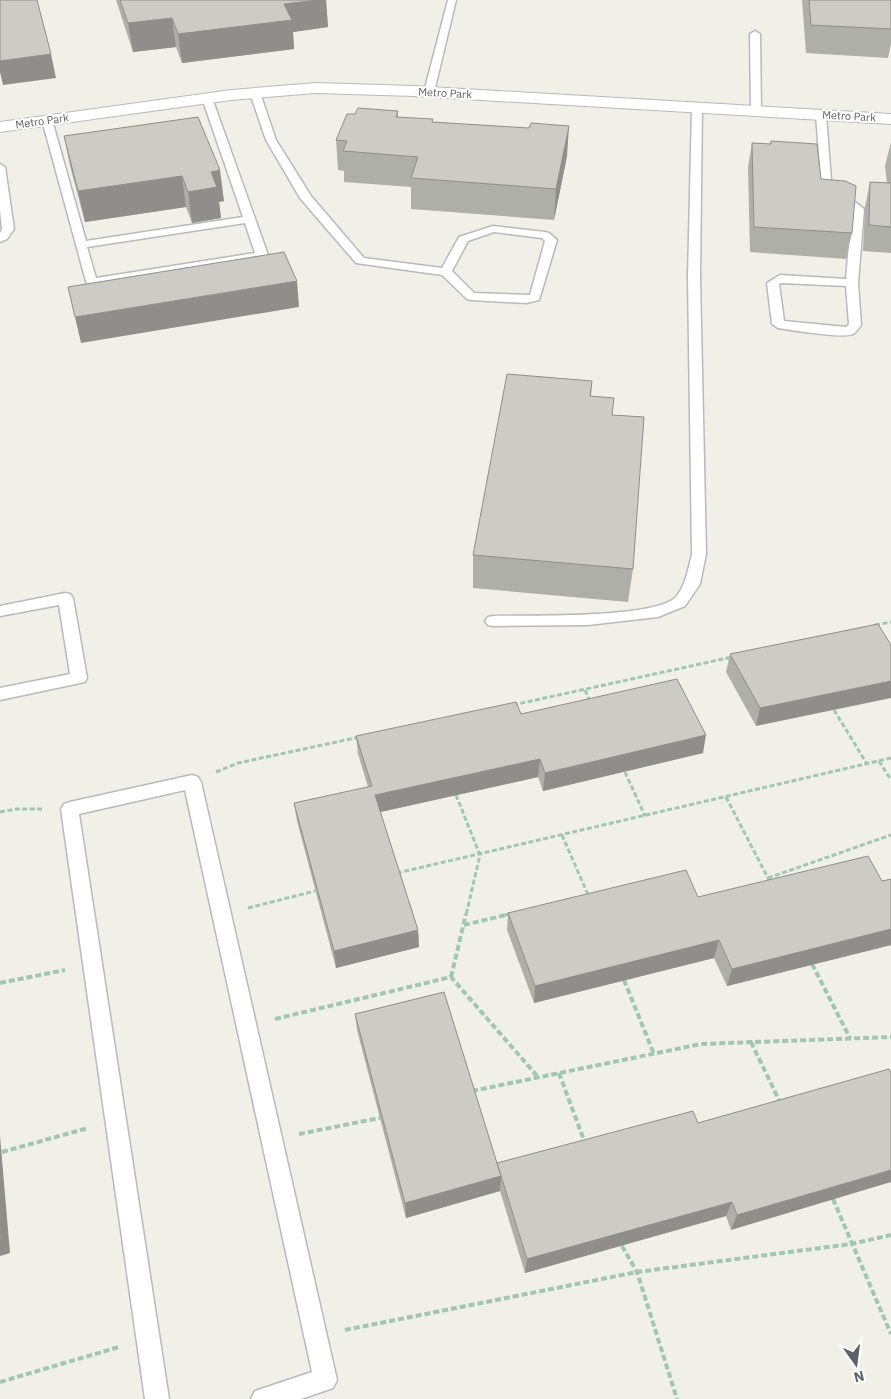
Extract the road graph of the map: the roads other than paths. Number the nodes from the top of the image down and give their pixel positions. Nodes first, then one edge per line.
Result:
1 (452, 0) edge
2 (755, 34) dead end
3 (429, 92) junction
4 (255, 93) junction
5 (207, 98) junction
6 (697, 107) junction
7 (756, 111) junction
8 (821, 114) junction
9 (891, 119) edge
10 (47, 120) junction
11 (0, 126) edge
12 (0, 167) edge
13 (250, 220) junction
14 (0, 239) edge
15 (81, 246) junction
16 (446, 272) junction
17 (852, 283) junction
18 (0, 611) edge
19 (494, 621) dead end
20 (0, 694) edge
21 (157, 1399) edge
22 (263, 1399) edge

1 - 3 lane
2 - 7 lane
3 - 4 street, Metro Park
3 - 6 street, Metro Park
4 - 5 street, Metro Park
4 - 16 lane
5 - 10 street, Metro Park
5 - 13 lane
6 - 7 street, Metro Park
6 - 19 lane
7 - 8 street, Metro Park
8 - 9 street, Metro Park
8 - 17 lane
10 - 11 street, Metro Park
10 - 15 lane
12 - 14 lane
13 - 15 lane
13 - 15 lane
16 - 16 lane
17 - 17 lane
18 - 20 lane
21 - 22 lane

